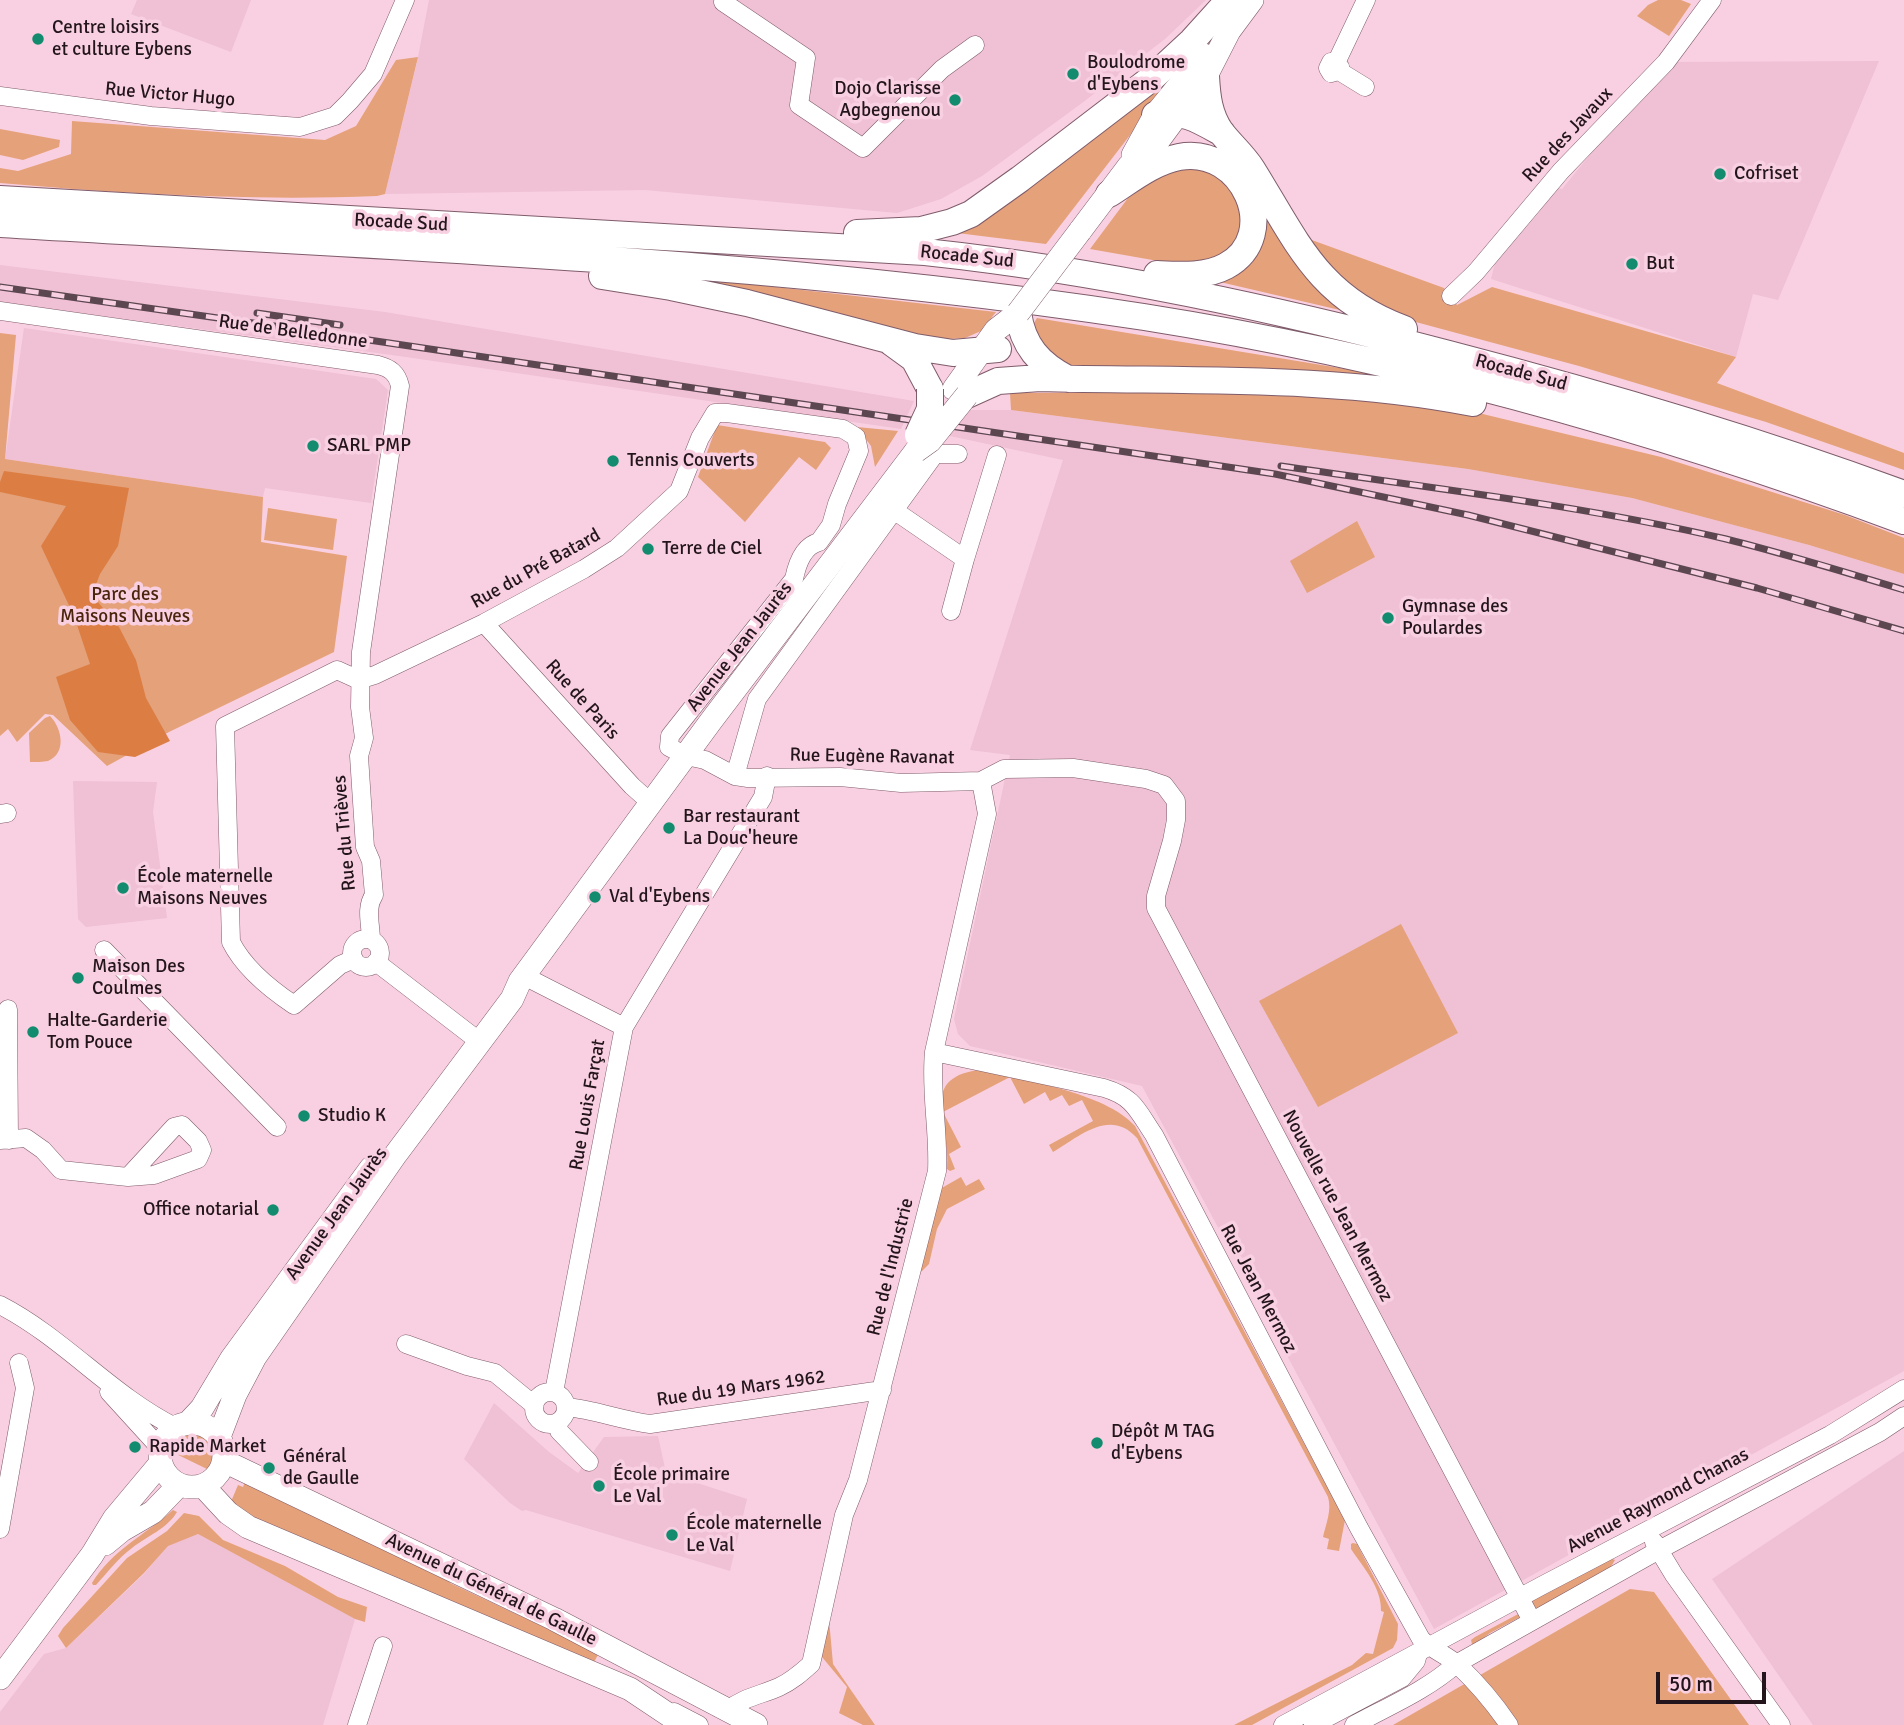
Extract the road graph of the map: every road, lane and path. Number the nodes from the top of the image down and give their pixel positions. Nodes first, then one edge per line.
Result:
1 (405, 0) edge
2 (724, 0) edge
3 (1229, 0) edge
4 (1252, 0) edge
5 (1366, 0) edge
6 (1712, 0) edge
7 (1229, 31) junction
8 (975, 45) dead end
9 (1206, 76) junction
10 (1366, 88) dead end
11 (0, 96) edge
12 (1167, 114) junction
13 (1222, 133) junction
14 (1109, 194) junction
15 (0, 199) edge
16 (0, 225) edge
17 (645, 237) junction
18 (502, 254) junction
19 (1002, 261) junction
20 (1451, 296) dead end
21 (0, 311) edge
22 (1018, 313) junction
23 (887, 341) junction
24 (989, 350) junction
25 (1518, 372) junction
26 (1068, 379) junction
27 (950, 391) junction
28 (715, 413) joint
29 (917, 443) junction
30 (958, 454) dead end
31 (998, 455) dead end
32 (1794, 481) junction
33 (1904, 494) edge
34 (895, 511) junction
35 (1904, 521) edge
36 (965, 559) junction
37 (951, 611) dead end
38 (484, 623) junction
39 (359, 680) junction
40 (686, 756) junction
41 (735, 776) junction
42 (767, 776) junction
43 (981, 781) junction
44 (1176, 801) joint
45 (651, 803) junction
46 (371, 940) junction
47 (104, 950) dead end
48 (354, 959) junction
49 (376, 962) junction
50 (522, 979) junction
51 (8, 1009) dead end
52 (624, 1027) junction
53 (476, 1039) junction
54 (934, 1052) junction
55 (277, 1127) dead end
56 (5, 1140) edge
57 (128, 1177) dead end
58 (0, 1306) edge
59 (406, 1344) dead end
60 (19, 1363) dead end
61 (89, 1367) junction
62 (1904, 1389) edge
63 (882, 1390) junction
64 (554, 1392) junction
65 (534, 1405) junction
66 (562, 1415) junction
67 (1904, 1416) edge
68 (182, 1425) junction
69 (219, 1437) junction
70 (160, 1456) junction
71 (224, 1461) junction
72 (589, 1462) dead end
73 (179, 1485) junction
74 (203, 1486) junction
75 (0, 1529) edge
76 (1647, 1530) junction
77 (1659, 1550) junction
78 (92, 1555) junction
79 (1519, 1597) junction
80 (1532, 1621) junction
81 (383, 1646) dead end
82 (1423, 1646) junction
83 (1478, 1651) junction
84 (1456, 1664) junction
85 (0, 1678) edge
86 (630, 1689) junction
87 (1492, 1700) junction
88 (728, 1710) junction
89 (357, 1725) edge
90 (684, 1725) edge
91 (699, 1725) edge
92 (756, 1725) edge
93 (1283, 1725) edge
94 (1313, 1725) edge
95 (1345, 1725) edge
96 (1354, 1725) edge
97 (1509, 1725) edge
98 (1781, 1725) edge

1 - 11 street, Rue Victor Hugo
2 - 8 street
3 - 17 highway
4 - 7 main road
5 - 10 street
6 - 20 street, Rue des Javaux
7 - 9 main road
7 - 12 main road
9 - 12 main road
9 - 13 highway
12 - 13 highway
12 - 14 main road
13 - 25 highway
14 - 19 highway
14 - 22 main road, Avenue Jean Jaurès, bridge
15 - 17 highway, Rocade Sud
16 - 18 highway, Rocade Sud
17 - 19 highway, Rocade Sud
18 - 23 highway
18 - 32 highway, Rocade Sud
19 - 25 highway, Rocade Sud
21 - 39 street, Rue de Belledonne
22 - 24 main road, Avenue Jean Jaurès
22 - 26 highway
23 - 24 highway
23 - 27 highway
24 - 27 main road, Avenue Jean Jaurès
25 - 33 highway, Rocade Sud
26 - 27 highway
26 - 32 highway
27 - 29 highway, bridge
27 - 29 main road, Avenue Jean Jaurès, bridge
28 - 38 street, Rue du Pré Batard
28 - 40 street, Avenue Jean Jaurès
29 - 40 main road, Avenue Jean Jaurès
30 - 34 street
31 - 36 street
32 - 35 highway, Rocade Sud
34 - 36 street
34 - 41 street
36 - 37 street
38 - 39 street, Rue du Pré Batard
38 - 45 street, Rue de Paris
39 - 46 street, Rue du Trièves
39 - 48 street
40 - 41 street, Rue Eugène Ravanat
40 - 45 main road, Avenue Jean Jaurès
41 - 42 street, Rue Eugène Ravanat
42 - 43 street, Rue Eugène Ravanat
42 - 52 street, Rue Louis Farçat
43 - 44 street, Rue Eugène Ravanat
43 - 54 street, Rue de l'Industrie
44 - 79 street, Nouvelle rue Jean Mermoz
45 - 50 main road, Avenue Jean Jaurès
46 - 48 street
46 - 49 street, Rue du Trièves
47 - 55 street
48 - 49 street
49 - 53 street
50 - 52 street
50 - 53 main road, Avenue Jean Jaurès
51 - 56 street
52 - 64 street, Rue Louis Farçat
53 - 68 main road, Avenue Jean Jaurès
53 - 69 main road, Avenue Jean Jaurès
54 - 63 street, Rue de l'Industrie
54 - 82 street, Rue Jean Mermoz
56 - 57 street
58 - 61 street
59 - 65 street, Rue du 19 Mars 1962
60 - 75 street
61 - 68 street
61 - 70 street
62 - 76 street, Avenue Raymond Chanas
63 - 66 street, Rue du 19 Mars 1962
63 - 88 street, Rue de l'Industrie
64 - 65 street
64 - 66 street
65 - 66 street, Rue du 19 Mars 1962
66 - 72 street
67 - 77 street
68 - 69 main road
68 - 70 main road
69 - 71 main road
70 - 73 main road
70 - 78 main road
71 - 74 main road
71 - 88 main road, Avenue du Général de Gaulle
73 - 74 main road
73 - 78 main road
74 - 86 main road, Avenue du Général de Gaulle
76 - 77 street
76 - 79 street, Avenue Raymond Chanas
77 - 80 street
77 - 98 street
78 - 85 main road
79 - 80 street, Nouvelle rue Jean Mermoz
79 - 82 street, Avenue Raymond Chanas
79 - 84 street
80 - 83 street
81 - 89 street
82 - 84 street, Rue Jean Mermoz
82 - 93 street, Avenue Raymond Chanas
82 - 94 street
82 - 95 street
83 - 84 street
83 - 87 street
84 - 87 street, Rue Jean Mermoz
84 - 96 street
86 - 90 main road, Avenue du Général de Gaulle
86 - 91 street
87 - 97 street
88 - 92 main road, Avenue du Général de Gaulle

